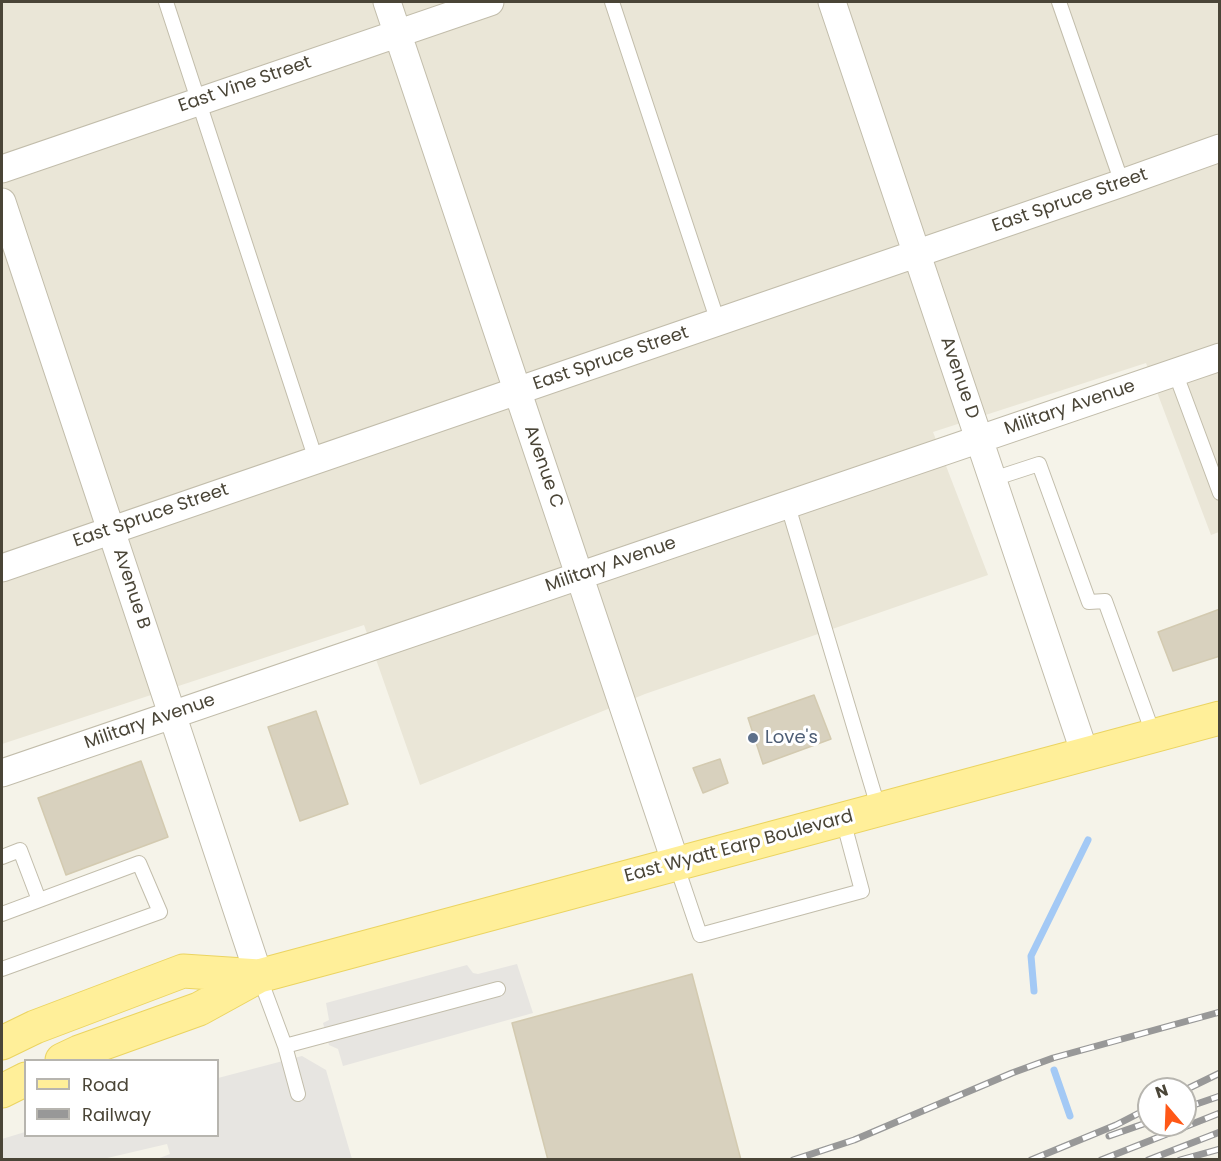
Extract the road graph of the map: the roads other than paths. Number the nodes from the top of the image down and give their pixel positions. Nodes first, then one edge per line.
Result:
1 (165, 2) edge
2 (387, 2) edge
3 (490, 2) edge
4 (612, 2) edge
5 (832, 2) edge
6 (1059, 2) edge
7 (397, 33) junction
8 (200, 101) junction
9 (1220, 148) edge
10 (2, 169) edge
11 (1122, 183) junction
12 (2, 202) edge
13 (917, 254) junction
14 (718, 322) junction
15 (1220, 357) edge
16 (1175, 372) junction
17 (517, 391) junction
18 (979, 440) junction
19 (316, 460) junction
20 (993, 479) junction
21 (1220, 493) edge
22 (788, 506) junction
23 (111, 530) junction
24 (2, 568) edge
25 (579, 575) junction
26 (172, 714) junction
27 (1220, 718) edge
28 (1154, 736) junction
29 (1085, 754) junction
30 (2, 773) edge
31 (879, 810) junction
32 (843, 820) junction
33 (2, 857) edge
34 (676, 864) junction
35 (39, 900) junction
36 (2, 914) edge
37 (2, 969) edge
38 (259, 976) junction
39 (498, 989) dead end
40 (2, 1043) edge
41 (285, 1046) junction
42 (64, 1059) edge
43 (24, 1080) edge
44 (2, 1091) edge
45 (298, 1094) dead end

1 - 8 lane
2 - 7 street, Avenue C
3 - 7 street, East Vine Street
4 - 14 lane
5 - 13 street, Avenue D
6 - 11 lane
7 - 8 street, East Vine Street
7 - 17 street, Avenue C
8 - 10 street, East Vine Street
8 - 19 lane
9 - 11 street, East Spruce Street
11 - 13 street, East Spruce Street
12 - 23 street, Avenue B
13 - 14 street, East Spruce Street
13 - 18 street, Avenue D
14 - 17 street, East Spruce Street
15 - 16 street, Military Avenue
16 - 18 street, Military Avenue
16 - 21 lane
17 - 19 street, East Spruce Street
17 - 25 street, Avenue C
18 - 20 street, Avenue D
18 - 22 street, Military Avenue
19 - 23 street, East Spruce Street
20 - 28 lane
20 - 29 street, Avenue D
22 - 25 street, Military Avenue
22 - 31 lane
23 - 24 street, East Spruce Street
23 - 26 street, Avenue B
25 - 26 street, Military Avenue
25 - 34 street, Avenue C
26 - 30 street, Military Avenue
26 - 38 street, Avenue B
27 - 28 main road, East Wyatt Earp Boulevard
28 - 29 main road, East Wyatt Earp Boulevard
29 - 31 main road, East Wyatt Earp Boulevard
31 - 32 main road, East Wyatt Earp Boulevard
32 - 34 main road, East Wyatt Earp Boulevard
32 - 34 lane
33 - 35 lane
34 - 38 main road, East Wyatt Earp Boulevard
35 - 36 lane
35 - 37 lane
38 - 40 main road, East Wyatt Earp Boulevard
38 - 41 lane
38 - 42 main road, East Wyatt Earp Boulevard
39 - 41 lane
41 - 45 lane
43 - 44 main road

